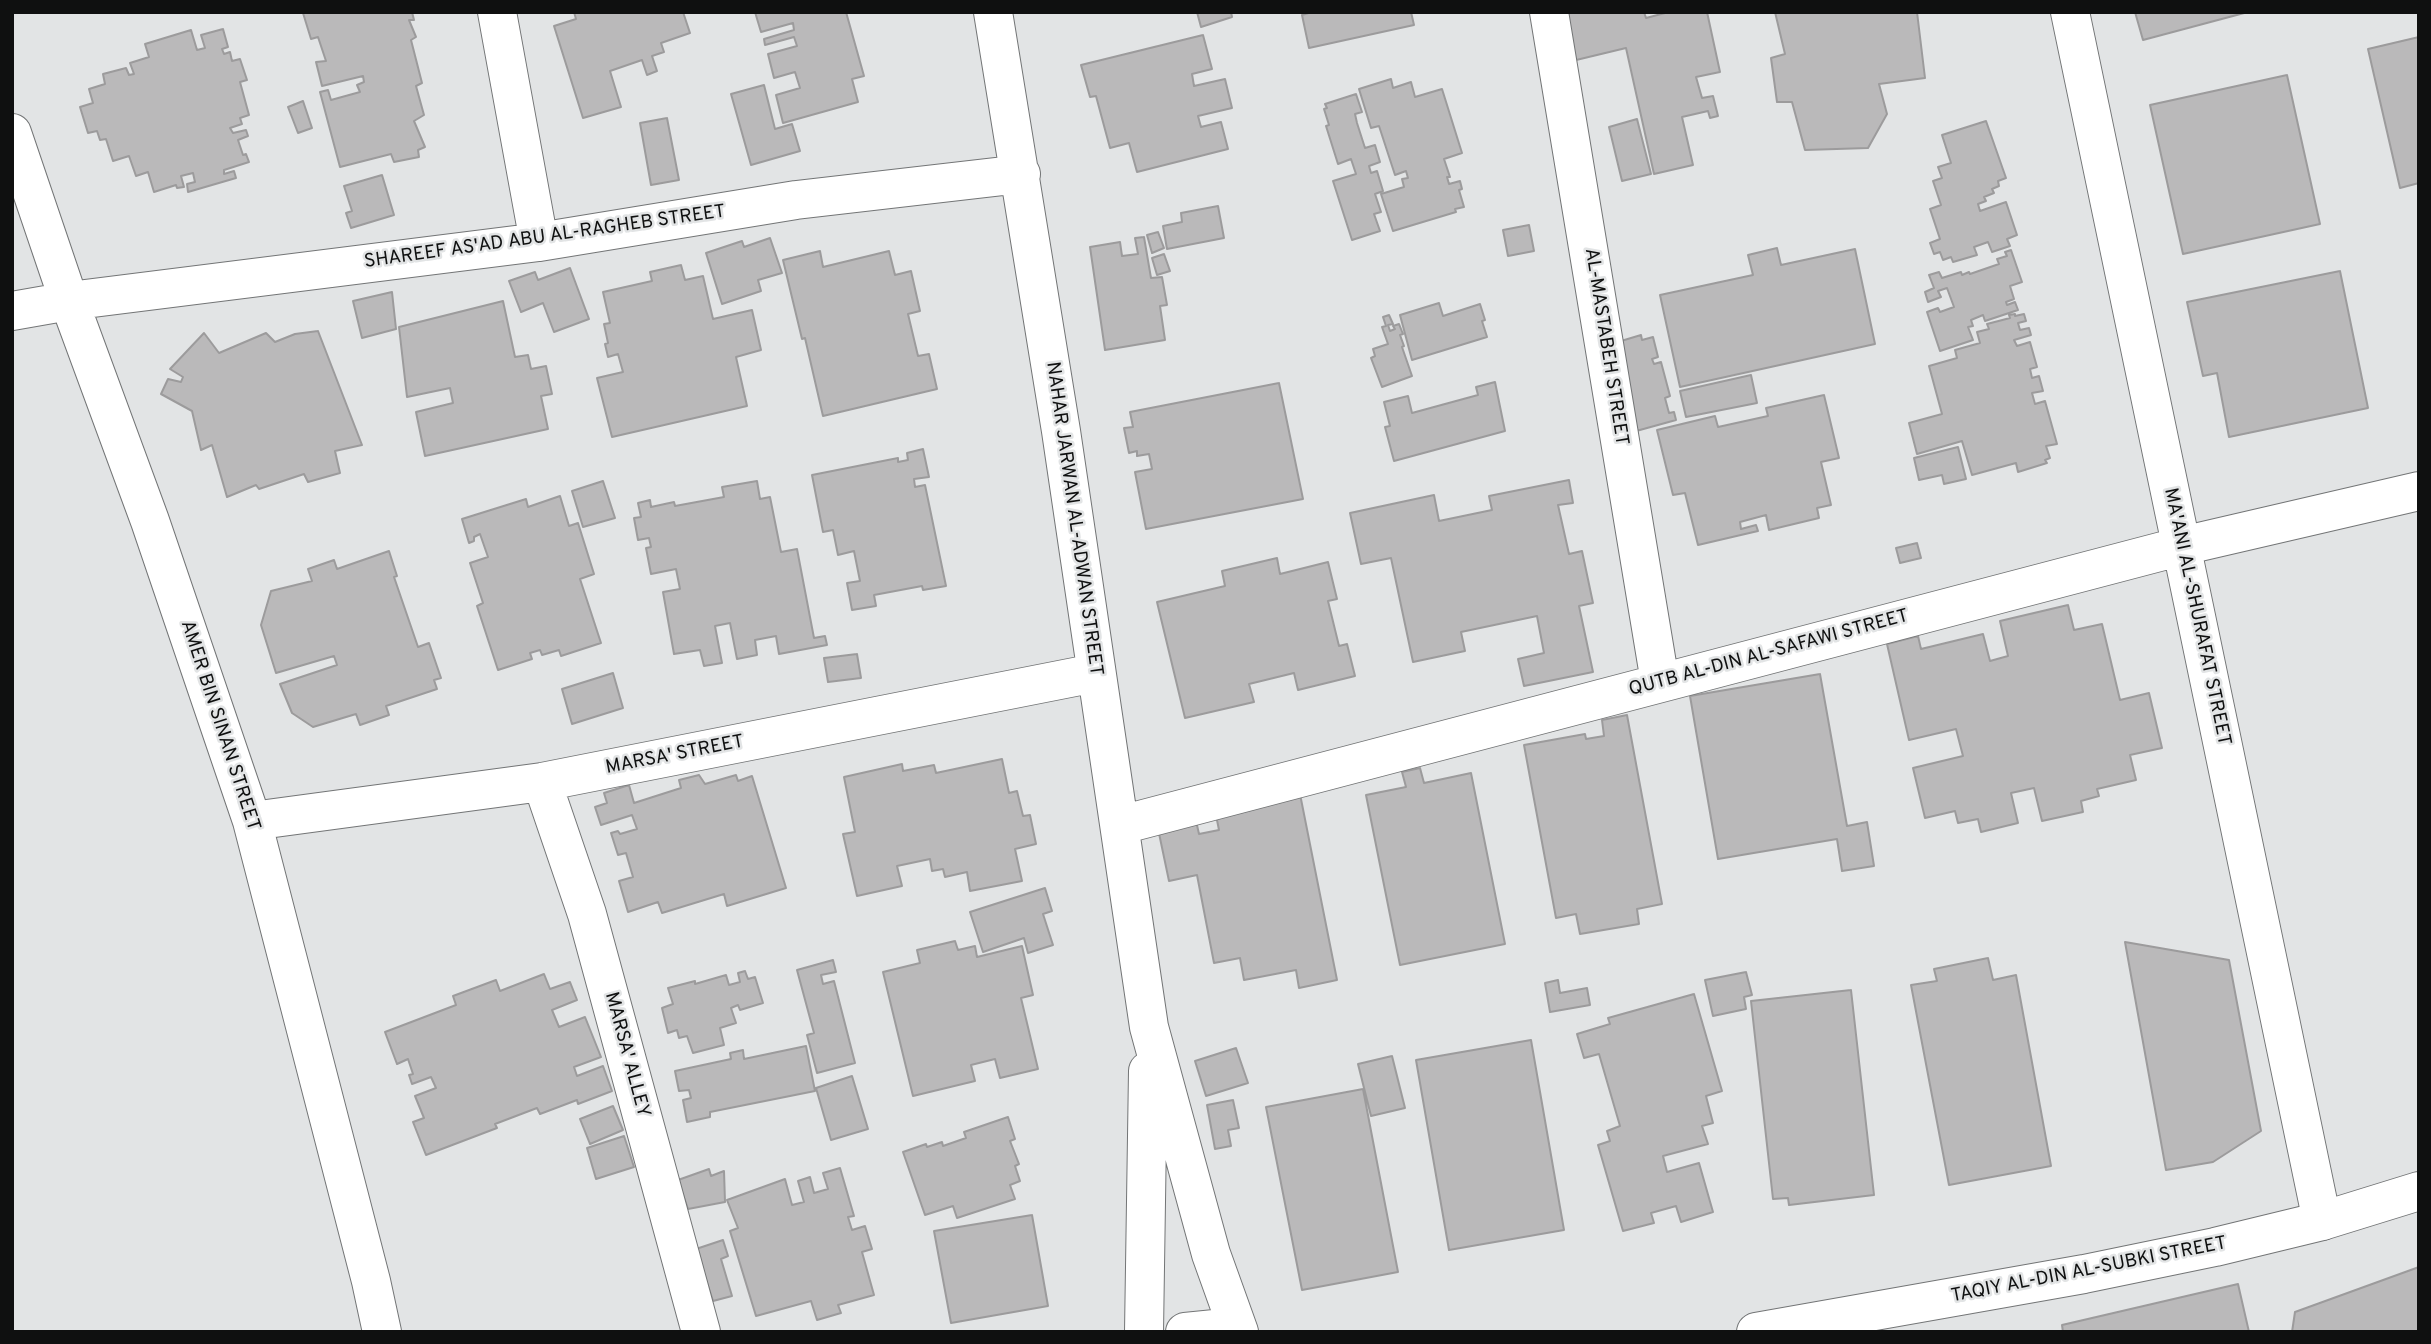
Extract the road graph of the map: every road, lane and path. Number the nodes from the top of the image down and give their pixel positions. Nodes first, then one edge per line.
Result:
1 (497, 12) edge
2 (993, 12) edge
3 (1549, 12) edge
4 (2070, 12) edge
5 (12, 133) edge
6 (1020, 174) junction
7 (538, 242) junction
8 (69, 302) junction
9 (12, 311) edge
10 (2419, 491) edge
11 (2182, 545) junction
12 (1095, 673) junction
13 (1660, 682) junction
14 (541, 782) junction
15 (252, 821) junction
16 (1121, 825) junction
17 (1149, 1027) junction
18 (2419, 1191) edge
19 (2322, 1221) junction
20 (1882, 1321) edge
21 (382, 1332) edge
22 (701, 1332) edge
23 (1144, 1332) edge
24 (1185, 1332) edge
25 (1225, 1332) edge
26 (1239, 1332) edge
27 (1755, 1332) edge

1 - 7 street
2 - 6 street, NAHAR JARWAN AL-ADWAN STREET
3 - 13 street, AL-MASTABEH STREET
4 - 11 street, MA'ANI AL-SHURAFAT STREET
5 - 8 street, AMER BIN SINAN STREET
6 - 7 street, SHAREEF AS'AD ABU AL-RAGHEB STREET
6 - 12 street, NAHAR JARWAN AL-ADWAN STREET
7 - 8 street, SHAREEF AS'AD ABU AL-RAGHEB STREET
8 - 9 street, SHAREEF AS'AD ABU AL-RAGHEB STREET
8 - 15 street, AMER BIN SINAN STREET
10 - 11 street, QUTB AL-DIN AL-SAFAWI STREET
11 - 13 street, QUTB AL-DIN AL-SAFAWI STREET
11 - 19 street, MA'ANI AL-SHURAFAT STREET
12 - 14 street, MARSA' STREET
12 - 16 street, NAHAR JARWAN AL-ADWAN STREET
13 - 16 street, QUTB AL-DIN AL-SAFAWI STREET
14 - 15 street, MARSA' STREET
14 - 22 street, MARSA' ALLEY
15 - 21 street, AMER BIN SINAN STREET
16 - 17 street, NAHAR JARWAN AL-ADWAN STREET
17 - 23 street, NAHAR JARWAN AL-ADWAN STREET
17 - 26 street, NAHAR JARWAN AL-ADWAN STREET
18 - 19 street, TAQIY AL-DIN AL-SUBKI STREET
19 - 20 street, TAQIY AL-DIN AL-SUBKI STREET
20 - 27 street, TAQIY AL-DIN AL-SUBKI STREET
24 - 25 street

